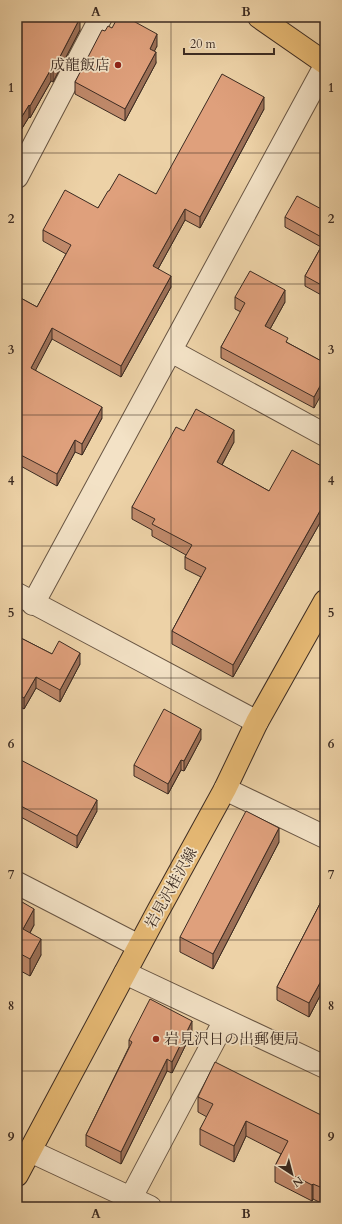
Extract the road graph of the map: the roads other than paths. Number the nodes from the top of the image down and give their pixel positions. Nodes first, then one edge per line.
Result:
1 (101, 17) edge
2 (259, 17) edge
3 (325, 65) edge
4 (17, 177) edge
5 (171, 351) junction
6 (325, 435) edge
7 (25, 599) edge
8 (324, 607) edge
9 (257, 722) junction
10 (225, 789) junction
11 (325, 837) edge
12 (17, 883) edge
13 (139, 946) junction
14 (125, 973) junction
15 (225, 1020) junction
16 (325, 1067) edge
17 (30, 1151) junction
18 (17, 1175) edge
19 (128, 1202) edge
20 (150, 1207) edge

1 - 4 street
2 - 3 main road
3 - 5 street
5 - 6 street
5 - 7 street
7 - 9 street
8 - 9 main road, 岩見沢桂沢線
9 - 10 main road, 岩見沢桂沢線
10 - 11 street
10 - 13 main road, 岩見沢桂沢線
12 - 13 street
13 - 14 main road, 岩見沢桂沢線
14 - 15 street
14 - 17 main road, 岩見沢桂沢線
15 - 16 street
15 - 19 street
17 - 18 main road, 岩見沢桂沢線
17 - 19 street
19 - 20 street

